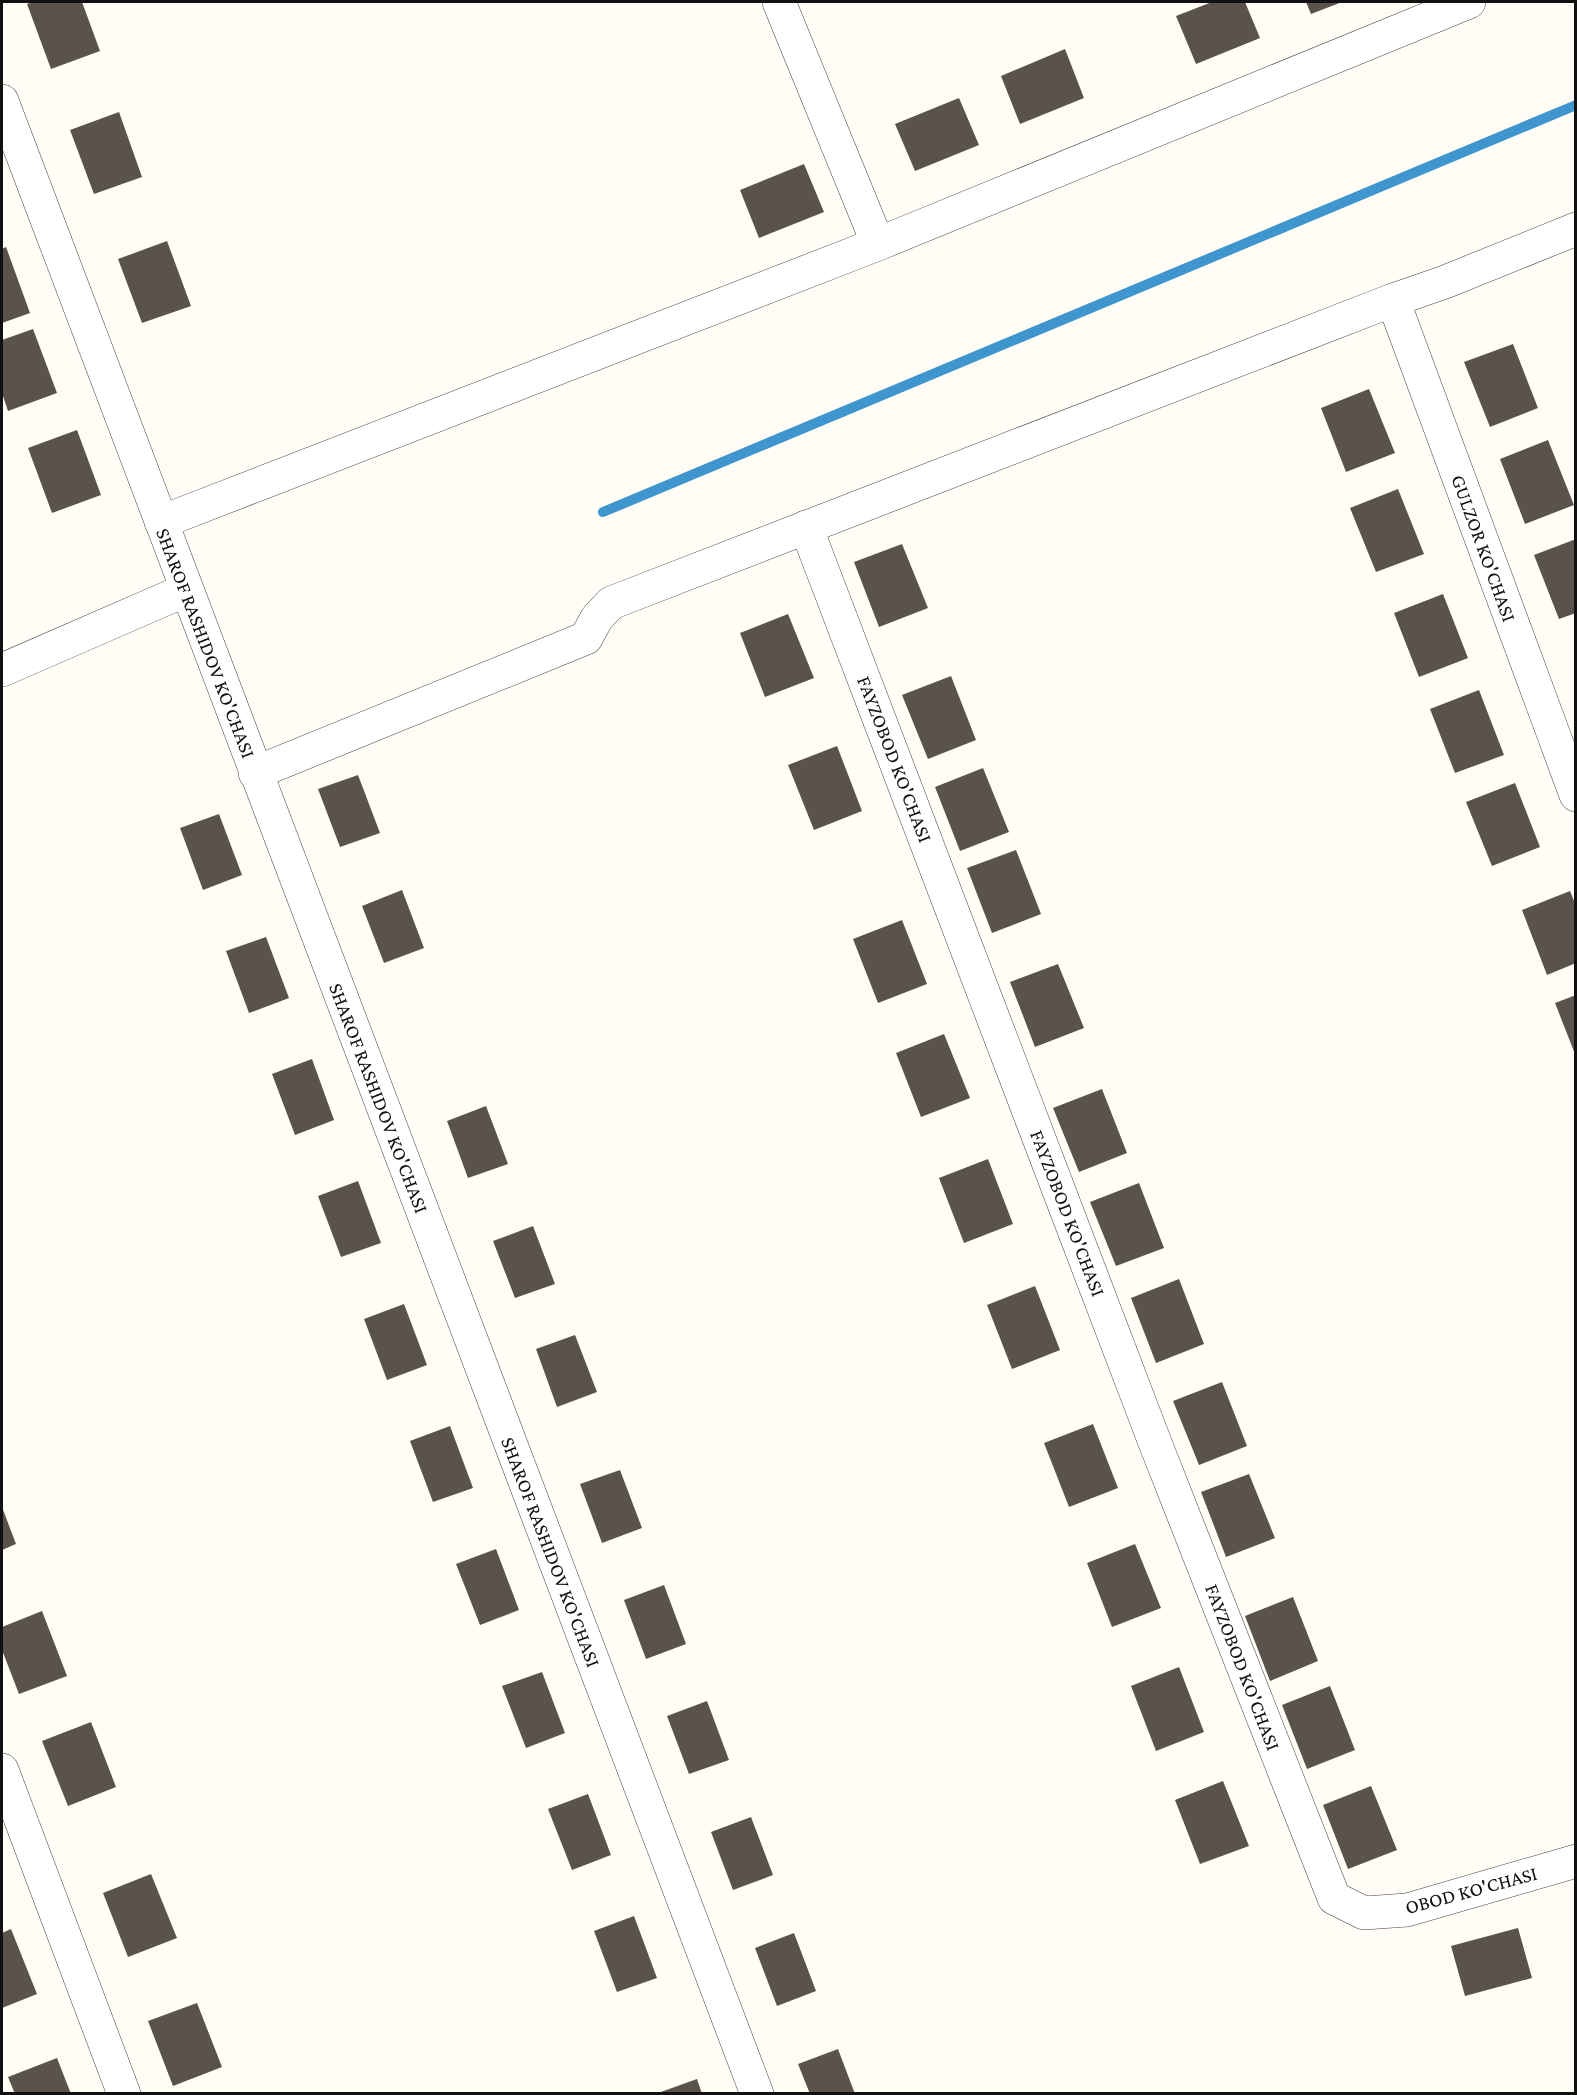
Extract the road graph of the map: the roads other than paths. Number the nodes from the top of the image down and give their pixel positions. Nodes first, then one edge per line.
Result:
1 (779, 2) edge
2 (1469, 2) edge
3 (2, 101) edge
4 (1575, 229) edge
5 (878, 244) junction
6 (1393, 300) junction
7 (161, 522) junction
8 (806, 527) junction
9 (186, 590) junction
10 (2, 670) edge
11 (255, 773) junction
12 (1575, 795) edge
13 (2, 1770) edge
14 (1575, 1861) edge
15 (1334, 1898) joint
16 (124, 2094) edge
17 (758, 2094) edge

1 - 5 street
2 - 5 street
3 - 7 street, SHAROF RASHIDOV KO'CHASI
4 - 6 street
5 - 7 street
6 - 8 street
6 - 12 street, GULZOR KO'CHASI
7 - 9 street, SHAROF RASHIDOV KO'CHASI
8 - 11 street
8 - 15 street, FAYZOBOD KO'CHASI
9 - 10 street
9 - 11 street, SHAROF RASHIDOV KO'CHASI
11 - 17 street, SHAROF RASHIDOV KO'CHASI
13 - 16 street
14 - 15 street, OBOD KO'CHASI

